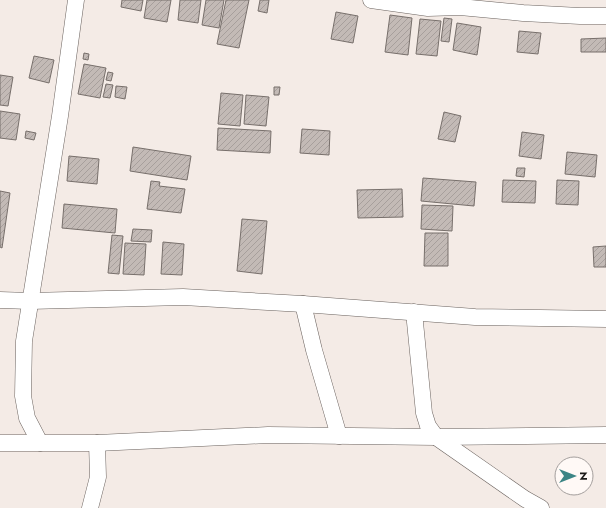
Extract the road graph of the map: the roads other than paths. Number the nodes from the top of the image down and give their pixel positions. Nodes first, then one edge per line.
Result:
1 (76, 0) edge
2 (371, 0) edge
3 (606, 16) edge
4 (0, 300) edge
5 (30, 301) junction
6 (303, 304) junction
7 (414, 312) junction
8 (606, 319) edge
9 (606, 435) edge
10 (339, 436) junction
11 (436, 437) junction
12 (0, 443) edge
13 (40, 443) junction
14 (97, 443) junction
15 (90, 508) edge
16 (541, 508) edge

1 - 5 street
2 - 3 street
4 - 5 street
5 - 6 street
5 - 13 street
6 - 7 street
6 - 10 street
7 - 8 street
7 - 11 street
9 - 11 street
10 - 11 street
10 - 14 street
11 - 16 street
12 - 13 street
13 - 14 street
14 - 15 street

